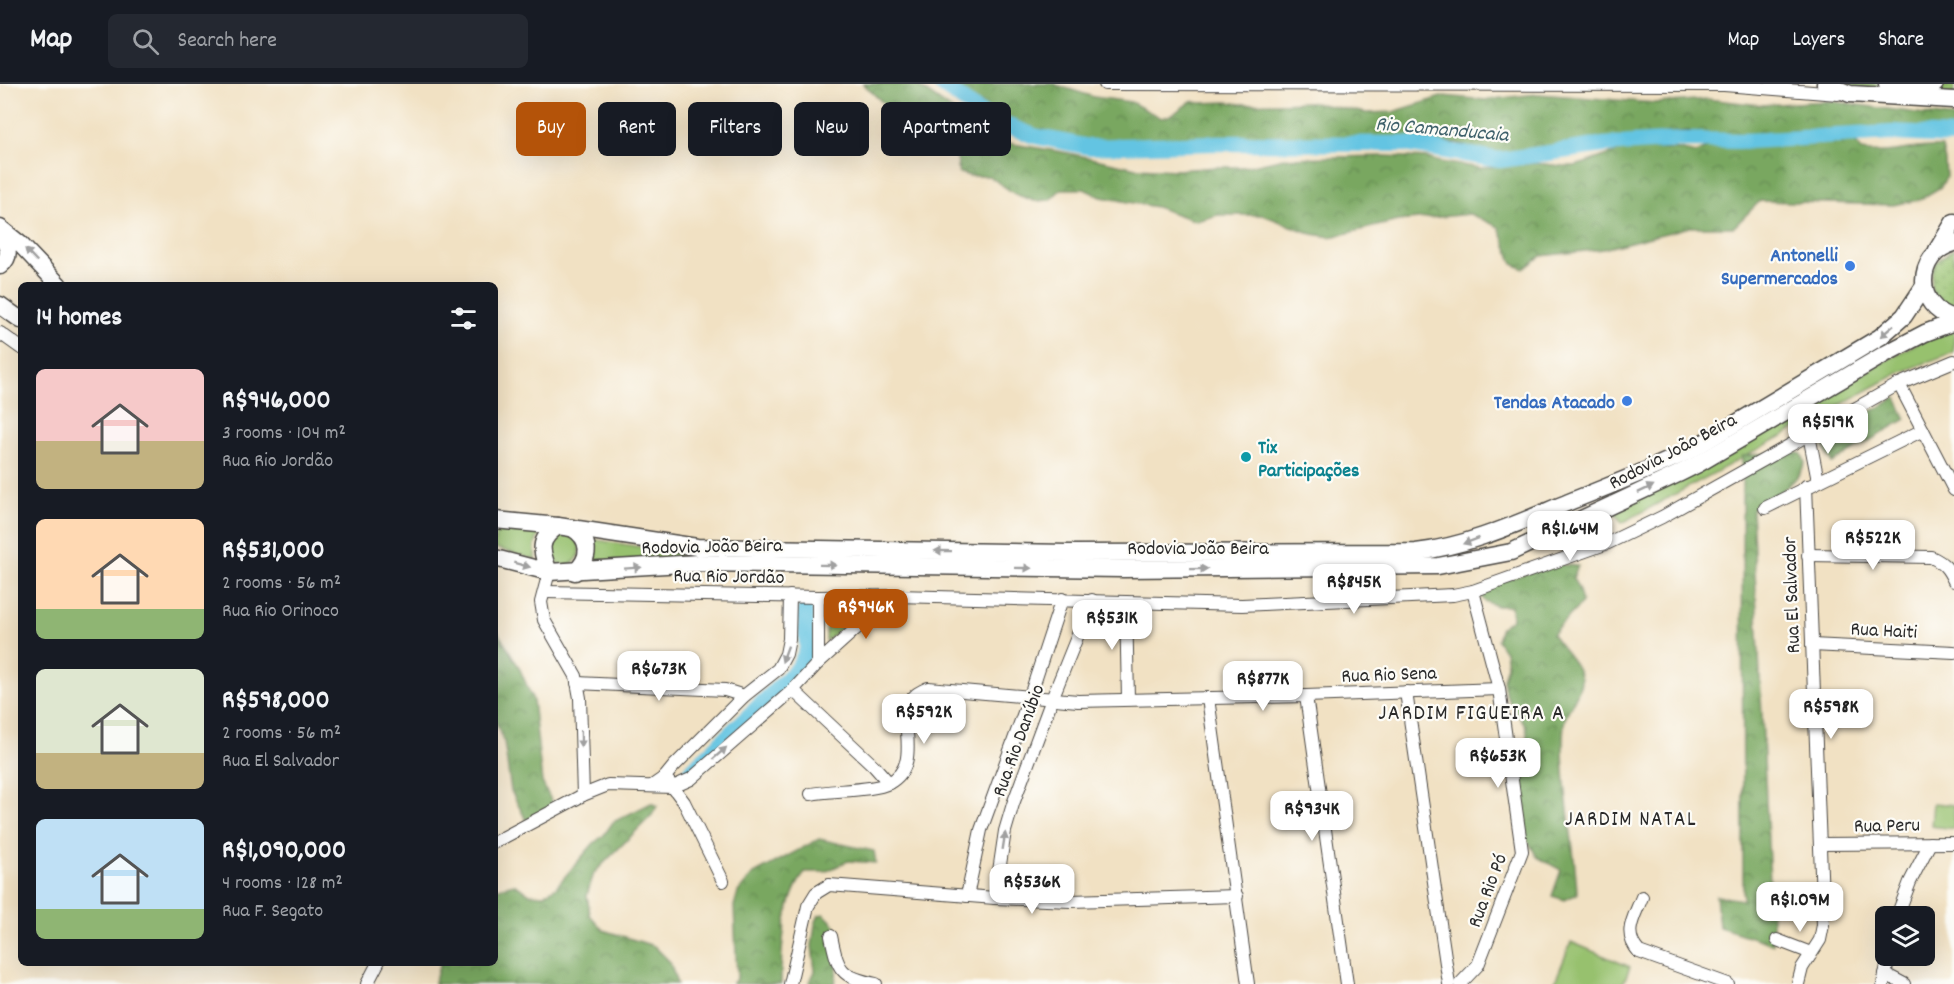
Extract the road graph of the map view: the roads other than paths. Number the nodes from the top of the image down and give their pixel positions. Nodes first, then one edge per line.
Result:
1 (1105, 84) edge
2 (1152, 84) edge
3 (1180, 84) edge
4 (1414, 84) edge
5 (1825, 84) edge
6 (1887, 84) edge
7 (1935, 84) edge
8 (1952, 84) edge
9 (1615, 85) edge
10 (1724, 85) edge
11 (1786, 87) edge
12 (1850, 94) junction
13 (1954, 99) edge
14 (1954, 222) edge
15 (0, 228) edge
16 (0, 236) edge
17 (1954, 243) edge
18 (1936, 252) junction
19 (0, 266) edge
20 (56, 282) edge
21 (1924, 286) junction
22 (0, 304) edge
23 (18, 318) edge
24 (1954, 320) edge
25 (0, 333) edge
26 (18, 346) edge
27 (1954, 361) edge
28 (1899, 384) junction
29 (1923, 430) junction
30 (1809, 435) junction
31 (1818, 481) junction
32 (1806, 486) junction
33 (1954, 490) edge
34 (1579, 498) junction
35 (1553, 508) junction
36 (1765, 508) dead end
37 (498, 520) edge
38 (1596, 521) junction
39 (565, 527) junction
40 (1555, 538) junction
41 (1608, 543) junction
42 (1808, 555) junction
43 (498, 559) edge
44 (1555, 561) junction
45 (549, 572) junction
46 (575, 572) junction
47 (1954, 581) edge
48 (1473, 591) junction
49 (545, 592) junction
50 (790, 596) junction
51 (896, 596) junction
52 (818, 597) junction
53 (1062, 599) junction
54 (1092, 600) junction
55 (1126, 602) junction
56 (1812, 645) junction
57 (1954, 652) edge
58 (818, 663) junction
59 (578, 683) junction
60 (1499, 689) junction
61 (793, 690) junction
62 (1406, 692) junction
63 (744, 696) junction
64 (1030, 696) junction
65 (1306, 696) junction
66 (1208, 698) junction
67 (1052, 699) junction
68 (1128, 699) junction
69 (665, 777) junction
70 (889, 783) junction
71 (652, 786) junction
72 (674, 788) junction
73 (811, 794) dead end
74 (583, 795) junction
75 (498, 840) edge
76 (1930, 843) junction
77 (1954, 843) edge
78 (1820, 844) junction
79 (723, 881) dead end
80 (968, 896) junction
81 (1237, 896) junction
82 (1642, 897) dead end
83 (995, 898) junction
84 (1901, 906) edge
85 (831, 936) dead end
86 (1777, 940) dead end
87 (1811, 953) junction
88 (376, 966) edge
89 (1884, 979) edge
90 (1712, 981) edge
91 (367, 984) edge
92 (790, 984) edge
93 (876, 984) edge
94 (1248, 984) edge
95 (1347, 984) edge
96 (1449, 984) edge
97 (1460, 984) edge
98 (1728, 984) edge
99 (1798, 984) edge
100 (1904, 984) edge

1 - 2 street
2 - 3 street
3 - 4 street
4 - 9 street
5 - 12 main road
6 - 7 main road
8 - 13 main road
9 - 10 street
10 - 11 street
11 - 12 street
12 - 13 main road
14 - 18 main road, Rodovia João Beira
20 -> 15 main road
16 - 19 main road
17 - 18 main road
18 - 21 main road, Rodovia João Beira
21 - 24 main road
21 -> 34 main road, Rodovia João Beira
22 - 23 main road
38 -> 24 main road, Rodovia João Beira
25 - 26 street
27 - 28 street, Rua Rio Jordão
28 - 29 street
28 - 30 street, Rua Rio Jordão
29 - 31 street
29 - 33 street
30 - 31 street
30 - 41 street, Rua Rio Jordão
31 - 32 street
32 - 36 street
32 - 42 street, Rua El Salvador
34 - 35 main road, Rodovia João Beira
34 - 38 main road
35 -> 39 main road, Rodovia João Beira
35 - 40 main road
37 - 39 main road, Rodovia João Beira
38 - 40 main road, Rodovia João Beira
38 - 40 street
38 - 41 street
39 - 45 main road
39 - 46 main road
40 - 44 street
46 -> 40 main road, Rodovia João Beira
41 - 44 street, Rua Rio Jordão
42 - 47 street
42 - 56 street, Rua El Salvador
43 -> 45 main road, Rodovia João Beira
44 - 48 street, Rua Rio Jordão
45 - 46 main road, Rodovia João Beira
45 - 49 street
48 - 55 street, Rua Rio Jordão
48 - 60 street, Rua Rio Pó
49 - 50 street, Rua Rio Jordão
49 - 59 street
50 - 52 street, Rua Rio Jordão
50 -> 63 street
51 - 52 street, Rua Rio Jordão
51 - 53 street, Rua Rio Jordão
51 - 58 street
52 - 58 street
53 - 54 street, Rua Rio Jordão
53 - 64 street, Rua Rio Danúbio
54 - 55 street, Rua Rio Jordão
54 - 67 street, Rua Rio Danúbio
55 - 68 street
56 - 57 street, Rua Haiti
56 - 78 street, Rua El Salvador
58 - 61 street
59 - 63 street
59 -> 74 street
60 - 62 street, Rua Rio Sena
60 - 97 street, Rua Rio Pó
61 - 70 street
72 -> 61 street
62 - 65 street, Rua Rio Sena
62 - 96 street
63 - 69 street
64 - 67 street, Rua Rio Sena
64 - 70 street, Rua Rio Sena
64 - 80 street, Rua Rio Danúbio
65 - 66 street, Rua Rio Sena
65 - 95 street
66 - 68 street, Rua Rio Sena
66 - 81 street
67 - 68 street, Rua Rio Sena
83 -> 67 street, Rua Rio Danúbio
69 - 71 street
69 - 72 street
70 - 73 street
71 - 72 street
71 - 74 street
72 - 79 street
74 - 75 street
76 - 77 street, Rua Peru
76 - 78 street, Rua Peru
76 - 84 street
78 - 87 street, Rua El Salvador
80 - 83 street
80 - 92 street
81 - 83 street
81 - 94 street
82 - 90 street
85 - 93 street
86 - 87 street
87 - 99 street, Rua El Salvador
88 - 91 street
89 - 100 street
90 - 98 street

